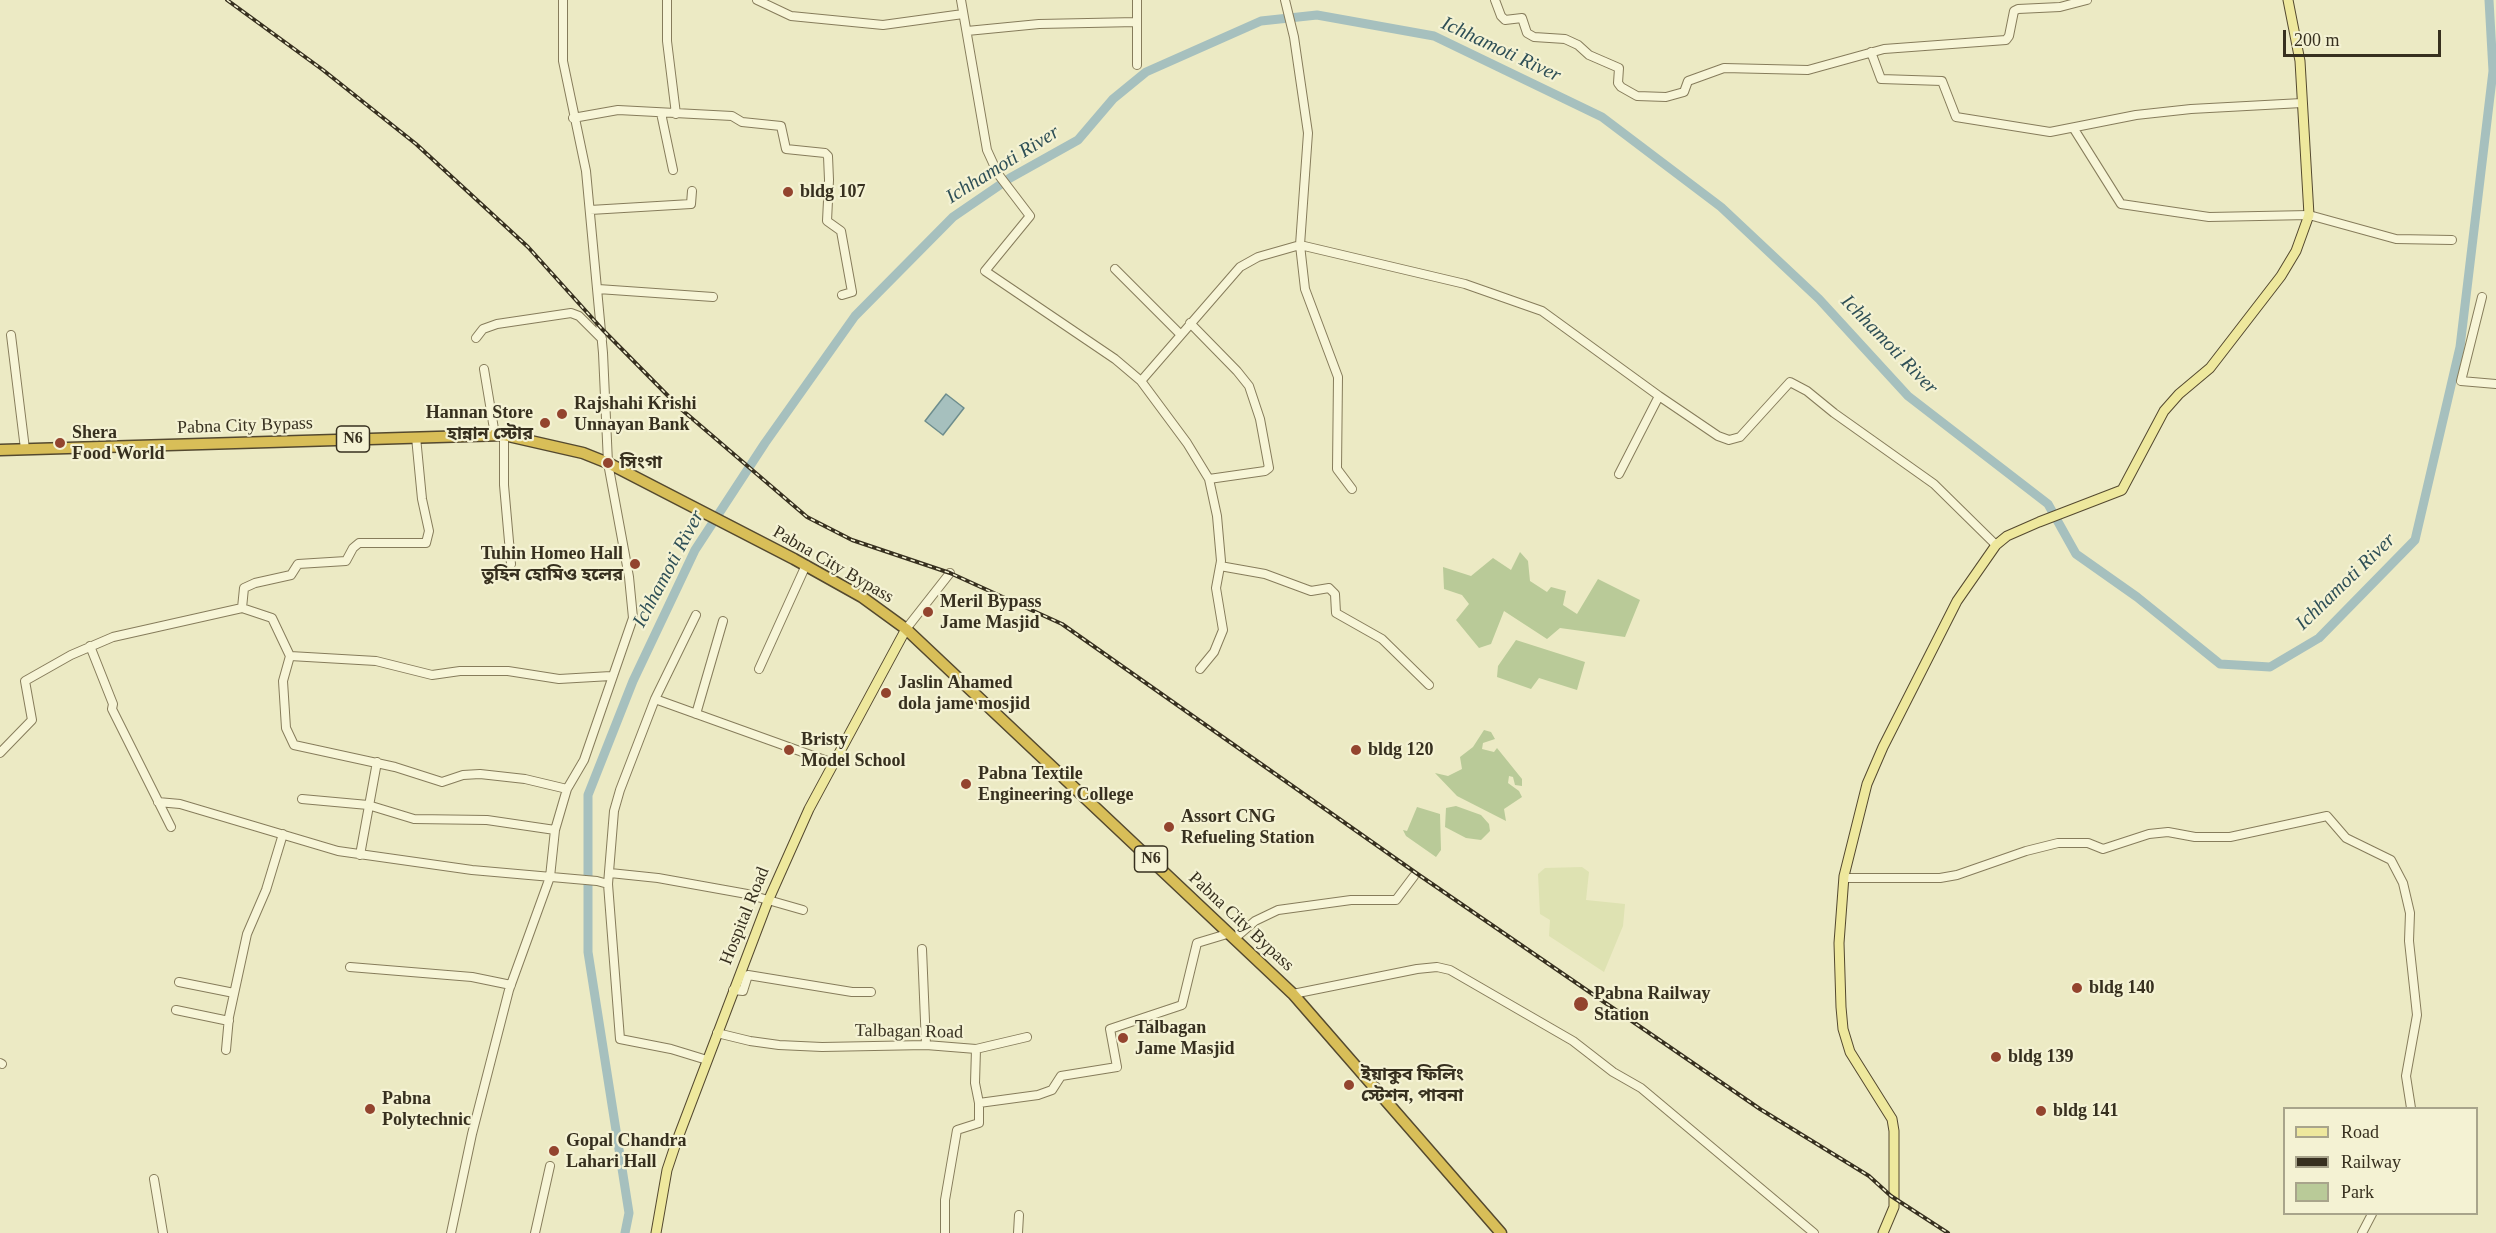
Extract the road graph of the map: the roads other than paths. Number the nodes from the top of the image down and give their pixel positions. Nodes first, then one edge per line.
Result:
1 (563, 0) edge
2 (667, 0) edge
3 (757, 0) edge
4 (961, 0) edge
5 (1137, 0) edge
6 (1495, 0) edge
7 (2087, 0) edge
8 (2288, 0) edge
9 (1285, 3) edge
10 (963, 14) junction
11 (1137, 22) junction
12 (968, 30) junction
13 (1871, 52) junction
14 (1137, 65) dead end
15 (2302, 103) junction
16 (661, 113) junction
17 (676, 114) junction
18 (573, 118) junction
19 (2074, 129) junction
20 (673, 170) dead end
21 (692, 191) dead end
22 (590, 210) junction
23 (2309, 215) junction
24 (2452, 240) dead end
25 (1300, 245) junction
26 (1115, 269) dead end
27 (598, 289) junction
28 (842, 295) dead end
29 (713, 297) dead end
30 (2482, 297) dead end
31 (1190, 323) junction
32 (1180, 334) junction
33 (11, 335) dead end
34 (476, 338) dead end
35 (602, 339) junction
36 (484, 369) dead end
37 (1140, 381) junction
38 (2496, 384) edge
39 (1659, 396) junction
40 (500, 435) junction
41 (416, 437) junction
42 (25, 449) junction
43 (0, 450) edge
44 (608, 463) junction
45 (1619, 474) dead end
46 (1209, 479) junction
47 (1352, 489) dead end
48 (1996, 545) junction
49 (511, 564) dead end
50 (806, 565) junction
51 (1220, 566) junction
52 (950, 573) dead end
53 (242, 608) junction
54 (696, 615) dead end
55 (723, 621) dead end
56 (906, 629) junction
57 (90, 646) junction
58 (290, 656) junction
59 (759, 669) dead end
60 (1200, 669) dead end
61 (611, 676) junction
62 (1429, 685) dead end
63 (655, 699) junction
64 (696, 714) junction
65 (0, 753) edge
66 (377, 762) junction
67 (833, 763) junction
68 (567, 789) junction
69 (302, 799) dead end
70 (158, 802) junction
71 (368, 805) junction
72 (171, 827) dead end
73 (555, 830) junction
74 (283, 834) junction
75 (360, 855) junction
76 (610, 873) junction
77 (1414, 876) dead end
78 (550, 877) junction
79 (1844, 878) junction
80 (608, 884) junction
81 (768, 901) junction
82 (803, 910) dead end
83 (1231, 937) junction
84 (922, 949) dead end
85 (350, 967) dead end
86 (179, 982) dead end
87 (511, 985) junction
88 (733, 990) junction
89 (871, 992) dead end
90 (234, 993) junction
91 (1293, 994) junction
92 (176, 1010) dead end
93 (229, 1021) junction
94 (717, 1032) junction
95 (1027, 1037) dead end
96 (926, 1045) junction
97 (976, 1049) junction
98 (226, 1050) dead end
99 (707, 1060) junction
100 (979, 1103) junction
101 (2411, 1107) edge
102 (550, 1167) dead end
103 (154, 1179) dead end
104 (1019, 1215) dead end
105 (2371, 1215) edge
106 (163, 1233) edge
107 (450, 1233) edge
108 (535, 1233) edge
109 (656, 1233) edge
110 (945, 1233) edge
111 (1018, 1233) edge
112 (1501, 1233) edge
113 (1814, 1233) edge
114 (1883, 1233) edge
115 (2362, 1233) edge

1 - 18 street
2 - 17 street
3 - 10 street
4 - 10 street
5 - 11 street
6 - 13 street
7 - 13 street
8 - 15 main road
9 - 25 street
10 - 12 street
11 - 12 street
11 - 14 street
12 - 37 street
13 - 19 street
15 - 19 street
15 - 23 main road
16 - 17 street
16 - 18 street
16 - 20 street
17 - 28 street
18 - 22 street
19 - 23 street
21 - 22 street
22 - 27 street
23 - 24 street
23 - 48 main road
25 - 31 street
25 - 39 street
25 - 47 street
26 - 32 street
27 - 29 street
27 - 35 street
30 - 38 street
31 - 32 street
31 - 46 street
32 - 37 street
33 - 42 street
34 - 35 street
35 - 44 street
36 - 40 street
37 - 46 street
39 - 45 street
39 - 48 street
40 - 41 highway, Pabna City Bypass / N6
40 - 44 highway, Pabna City Bypass / N6
40 - 49 street
41 - 42 highway, Pabna City Bypass / N6
41 - 53 street
42 - 43 highway, Pabna City Bypass / N6
44 - 50 highway, Pabna City Bypass / N6
44 - 61 street
46 - 51 street
48 - 79 main road
50 - 56 highway, Pabna City Bypass / N6
50 - 59 street
51 - 60 street
51 - 62 street
52 - 56 street
53 - 57 street
53 - 58 street
54 - 63 street
55 - 64 street
56 - 67 main road, Hospital Road
56 - 83 highway, Pabna City Bypass / N6
57 - 65 street
57 - 70 street
58 - 61 street
58 - 66 street
61 - 68 street
63 - 64 street
63 - 76 street
64 - 67 street
66 - 68 street
66 - 71 street
67 - 81 main road, Hospital Road
68 - 73 street
69 - 71 street
70 - 72 street
70 - 74 street
71 - 73 street
71 - 75 street
73 - 78 street
74 - 75 street
74 - 90 street
75 - 78 street
76 - 80 street
76 - 81 street
77 - 83 street
78 - 80 street
78 - 87 street
79 - 101 street
79 - 114 main road
80 - 99 street
81 - 82 street
81 - 88 main road, Hospital Road
83 - 91 highway, Pabna City Bypass / N6
83 - 100 street
84 - 96 street
85 - 87 street
86 - 90 street
87 - 107 street
88 - 89 street
88 - 94 main road, Hospital Road
90 - 93 street
91 - 112 highway, Pabna City Bypass / N6
91 - 113 street
92 - 93 street
93 - 98 street
94 - 96 street, Talbagan Road
94 - 99 main road, Hospital Road
95 - 97 street
96 - 97 street, Talbagan Road
97 - 100 street, Talbagan Road
99 - 109 main road, Hospital Road
100 - 110 street
102 - 108 street
103 - 106 street
104 - 111 street
105 - 115 street

